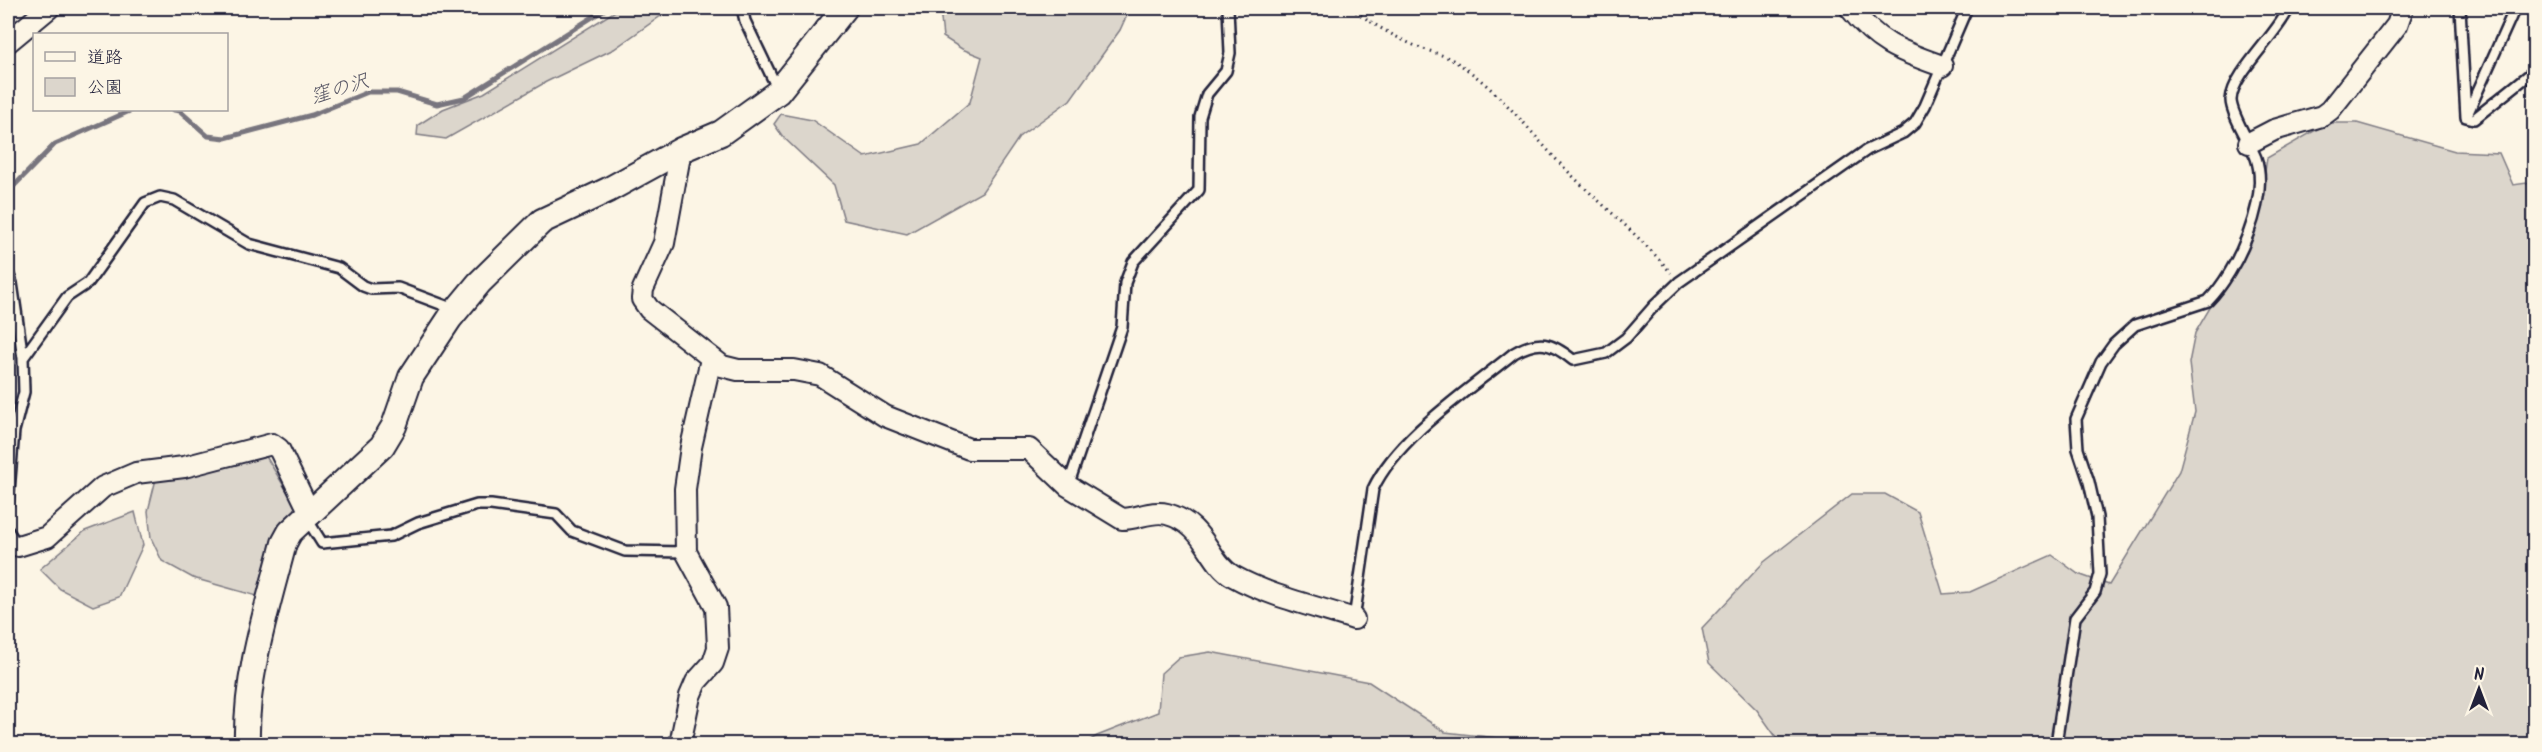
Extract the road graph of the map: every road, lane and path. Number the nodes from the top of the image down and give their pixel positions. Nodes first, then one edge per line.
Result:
1 (49, 8) edge
2 (742, 8) edge
3 (845, 8) edge
4 (1228, 8) edge
5 (1351, 8) edge
6 (1850, 8) edge
7 (1967, 8) edge
8 (2289, 8) edge
9 (2403, 8) edge
10 (2460, 8) edge
11 (2515, 8) edge
12 (8, 42) edge
13 (1942, 66) junction
14 (2535, 71) edge
15 (778, 92) junction
16 (2466, 117) junction
17 (2249, 143) junction
18 (681, 150) junction
19 (8, 273) edge
20 (1679, 282) junction
21 (456, 310) junction
22 (23, 358) junction
23 (711, 359) junction
24 (1068, 486) junction
25 (8, 503) edge
26 (309, 517) junction
27 (13, 538) edge
28 (686, 552) junction
29 (1354, 619) joint
30 (247, 744) edge
31 (680, 744) edge
32 (2056, 744) edge

1 - 12 street
2 - 15 lane
3 - 15 street
4 - 24 lane
5 - 20 path
6 - 13 street
7 - 13 lane
8 - 17 lane
9 - 17 street
10 - 16 lane
11 - 16 lane
13 - 20 lane
14 - 16 lane
15 - 18 street
17 - 32 lane
18 - 21 street
18 - 23 street
19 - 22 lane
20 - 29 lane
21 - 22 lane
21 - 26 street
22 - 25 lane
23 - 24 street
23 - 28 street
24 - 29 street
26 - 27 street
26 - 28 lane
26 - 30 street
28 - 31 street

